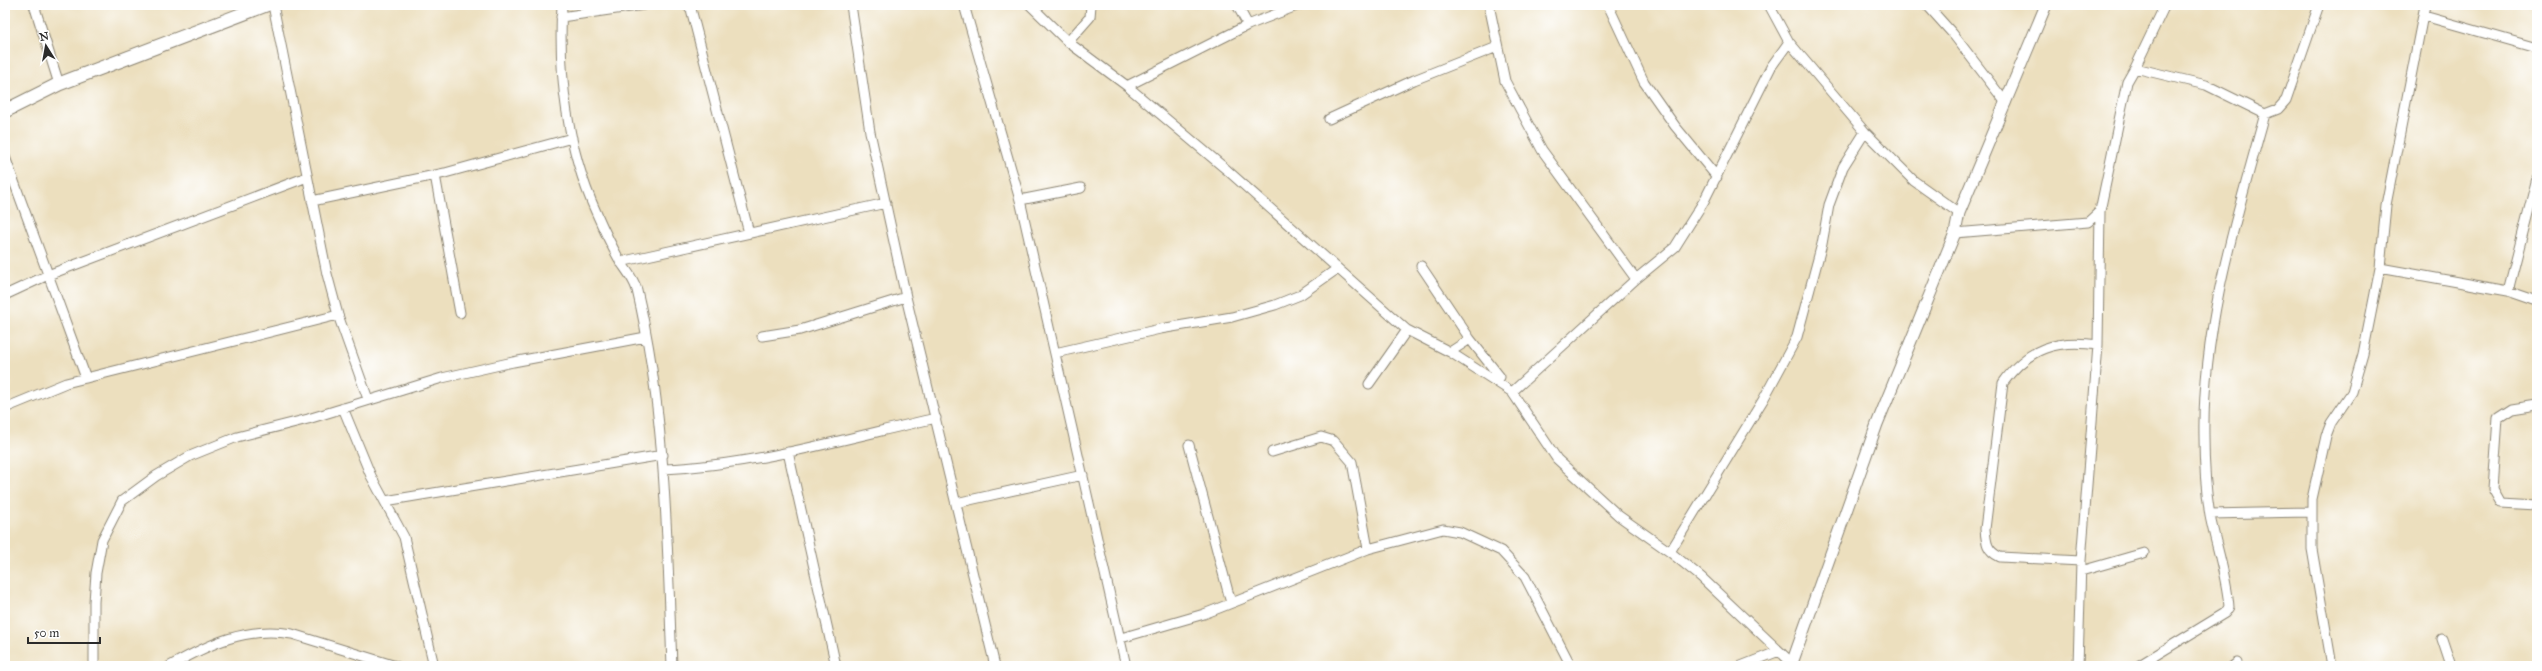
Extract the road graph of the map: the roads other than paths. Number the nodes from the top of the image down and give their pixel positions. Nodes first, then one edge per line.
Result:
1 (34, 5) edge
2 (266, 5) edge
3 (274, 5) edge
4 (562, 5) edge
5 (644, 5) edge
6 (687, 5) edge
7 (851, 5) edge
8 (964, 5) edge
9 (1030, 5) edge
10 (1091, 5) edge
11 (1237, 5) edge
12 (1299, 5) edge
13 (1489, 5) edge
14 (1608, 5) edge
15 (1769, 5) edge
16 (1927, 5) edge
17 (2046, 5) edge
18 (2165, 5) edge
19 (2319, 5) edge
20 (2425, 5) edge
21 (2424, 16) junction
22 (561, 17) junction
23 (1248, 25) junction
24 (1068, 42) junction
25 (1789, 42) junction
26 (1497, 47) junction
27 (2537, 48) edge
28 (2135, 68) junction
29 (59, 84) junction
30 (1127, 86) junction
31 (2006, 103) junction
32 (5, 110) edge
33 (2265, 114) junction
34 (1329, 119) dead end
35 (1865, 132) junction
36 (572, 138) junction
37 (5, 157) edge
38 (435, 175) junction
39 (307, 177) junction
40 (1717, 177) junction
41 (2537, 178) edge
42 (1081, 188) dead end
43 (1020, 200) junction
44 (312, 201) junction
45 (886, 203) junction
46 (2100, 211) junction
47 (1959, 213) junction
48 (749, 233) junction
49 (1955, 233) junction
50 (620, 262) junction
51 (1421, 266) dead end
52 (2380, 268) junction
53 (1337, 269) junction
54 (48, 274) junction
55 (1636, 278) junction
56 (2508, 291) junction
57 (5, 295) edge
58 (906, 297) junction
59 (2537, 300) edge
60 (460, 313) dead end
61 (338, 315) junction
62 (1407, 330) junction
63 (762, 336) dead end
64 (646, 337) junction
65 (1470, 339) junction
66 (2098, 345) junction
67 (1450, 352) junction
68 (1055, 353) junction
69 (1500, 377) dead end
70 (86, 378) junction
71 (1369, 384) dead end
72 (1512, 392) junction
73 (368, 399) junction
74 (2537, 406) edge
75 (5, 408) edge
76 (343, 408) junction
77 (936, 418) junction
78 (1189, 445) dead end
79 (788, 452) junction
80 (1272, 452) dead end
81 (663, 455) junction
82 (664, 469) junction
83 (1083, 475) junction
84 (385, 501) junction
85 (956, 503) junction
86 (2537, 505) edge
87 (2310, 512) junction
88 (2210, 514) junction
89 (1368, 549) junction
90 (1670, 552) junction
91 (2144, 553) dead end
92 (2081, 566) junction
93 (1231, 602) junction
94 (1121, 638) junction
95 (2442, 639) dead end
96 (1780, 651) junction
97 (1793, 665) edge
98 (94, 666) edge
99 (170, 666) edge
100 (396, 666) edge
101 (434, 666) edge
102 (672, 666) edge
103 (836, 666) edge
104 (995, 666) edge
105 (1126, 666) edge
106 (1571, 666) edge
107 (1741, 666) edge
108 (2078, 666) edge
109 (2138, 666) edge
110 (2332, 666) edge
111 (2451, 666) edge

1 - 29 street
2 - 29 main road
3 - 39 street
4 - 22 street
5 - 22 street
6 - 48 street
7 - 45 street
8 - 43 street
9 - 24 street
10 - 24 street
11 - 23 street
12 - 23 street
13 - 26 street
14 - 40 street
15 - 25 street
16 - 31 street
17 - 31 street
18 - 28 street
19 - 33 street
20 - 21 street
21 - 27 street
21 - 52 street
22 - 36 street
23 - 30 street
24 - 30 street
25 - 35 street
25 - 40 street
26 - 34 street
26 - 55 street
28 - 33 street
28 - 46 street
29 - 32 main road
30 - 53 street
31 - 47 street
33 - 88 street
35 - 47 street
35 - 90 street
36 - 38 street
36 - 50 street
37 - 54 street
38 - 44 street
38 - 60 street
39 - 44 street
39 - 54 street
40 - 55 street
41 - 56 street
42 - 43 street
43 - 68 street
44 - 61 street
45 - 48 street
45 - 58 street
46 - 49 street
46 - 66 street
47 - 49 street
48 - 50 street
49 - 97 street
50 - 64 street
51 - 65 street
52 - 56 street
52 - 87 street
53 - 62 street
53 - 68 street
54 - 57 street
54 - 70 street
55 - 72 street
56 - 59 street
58 - 63 street
58 - 77 street
61 - 70 street
61 - 73 street
62 - 67 street
62 - 71 street
64 - 73 street
64 - 81 street
65 - 67 street
65 - 69 street
66 - 92 street
66 - 92 street
67 - 72 street
68 - 83 street
70 - 75 street
72 - 90 street
73 - 76 street
74 - 86 street
76 - 84 street
76 - 98 street
77 - 79 street
77 - 85 street
78 - 93 street
79 - 82 street
79 - 103 street
80 - 89 street
81 - 82 street
81 - 84 street
82 - 102 street
83 - 85 street
83 - 94 street
84 - 101 street
85 - 104 street
87 - 88 street
87 - 110 street
88 - 109 street
89 - 93 street
89 - 106 street
90 - 96 street
91 - 92 street
92 - 108 street
93 - 94 street
94 - 105 street
95 - 111 street
96 - 97 street
96 - 107 street
99 - 100 street

